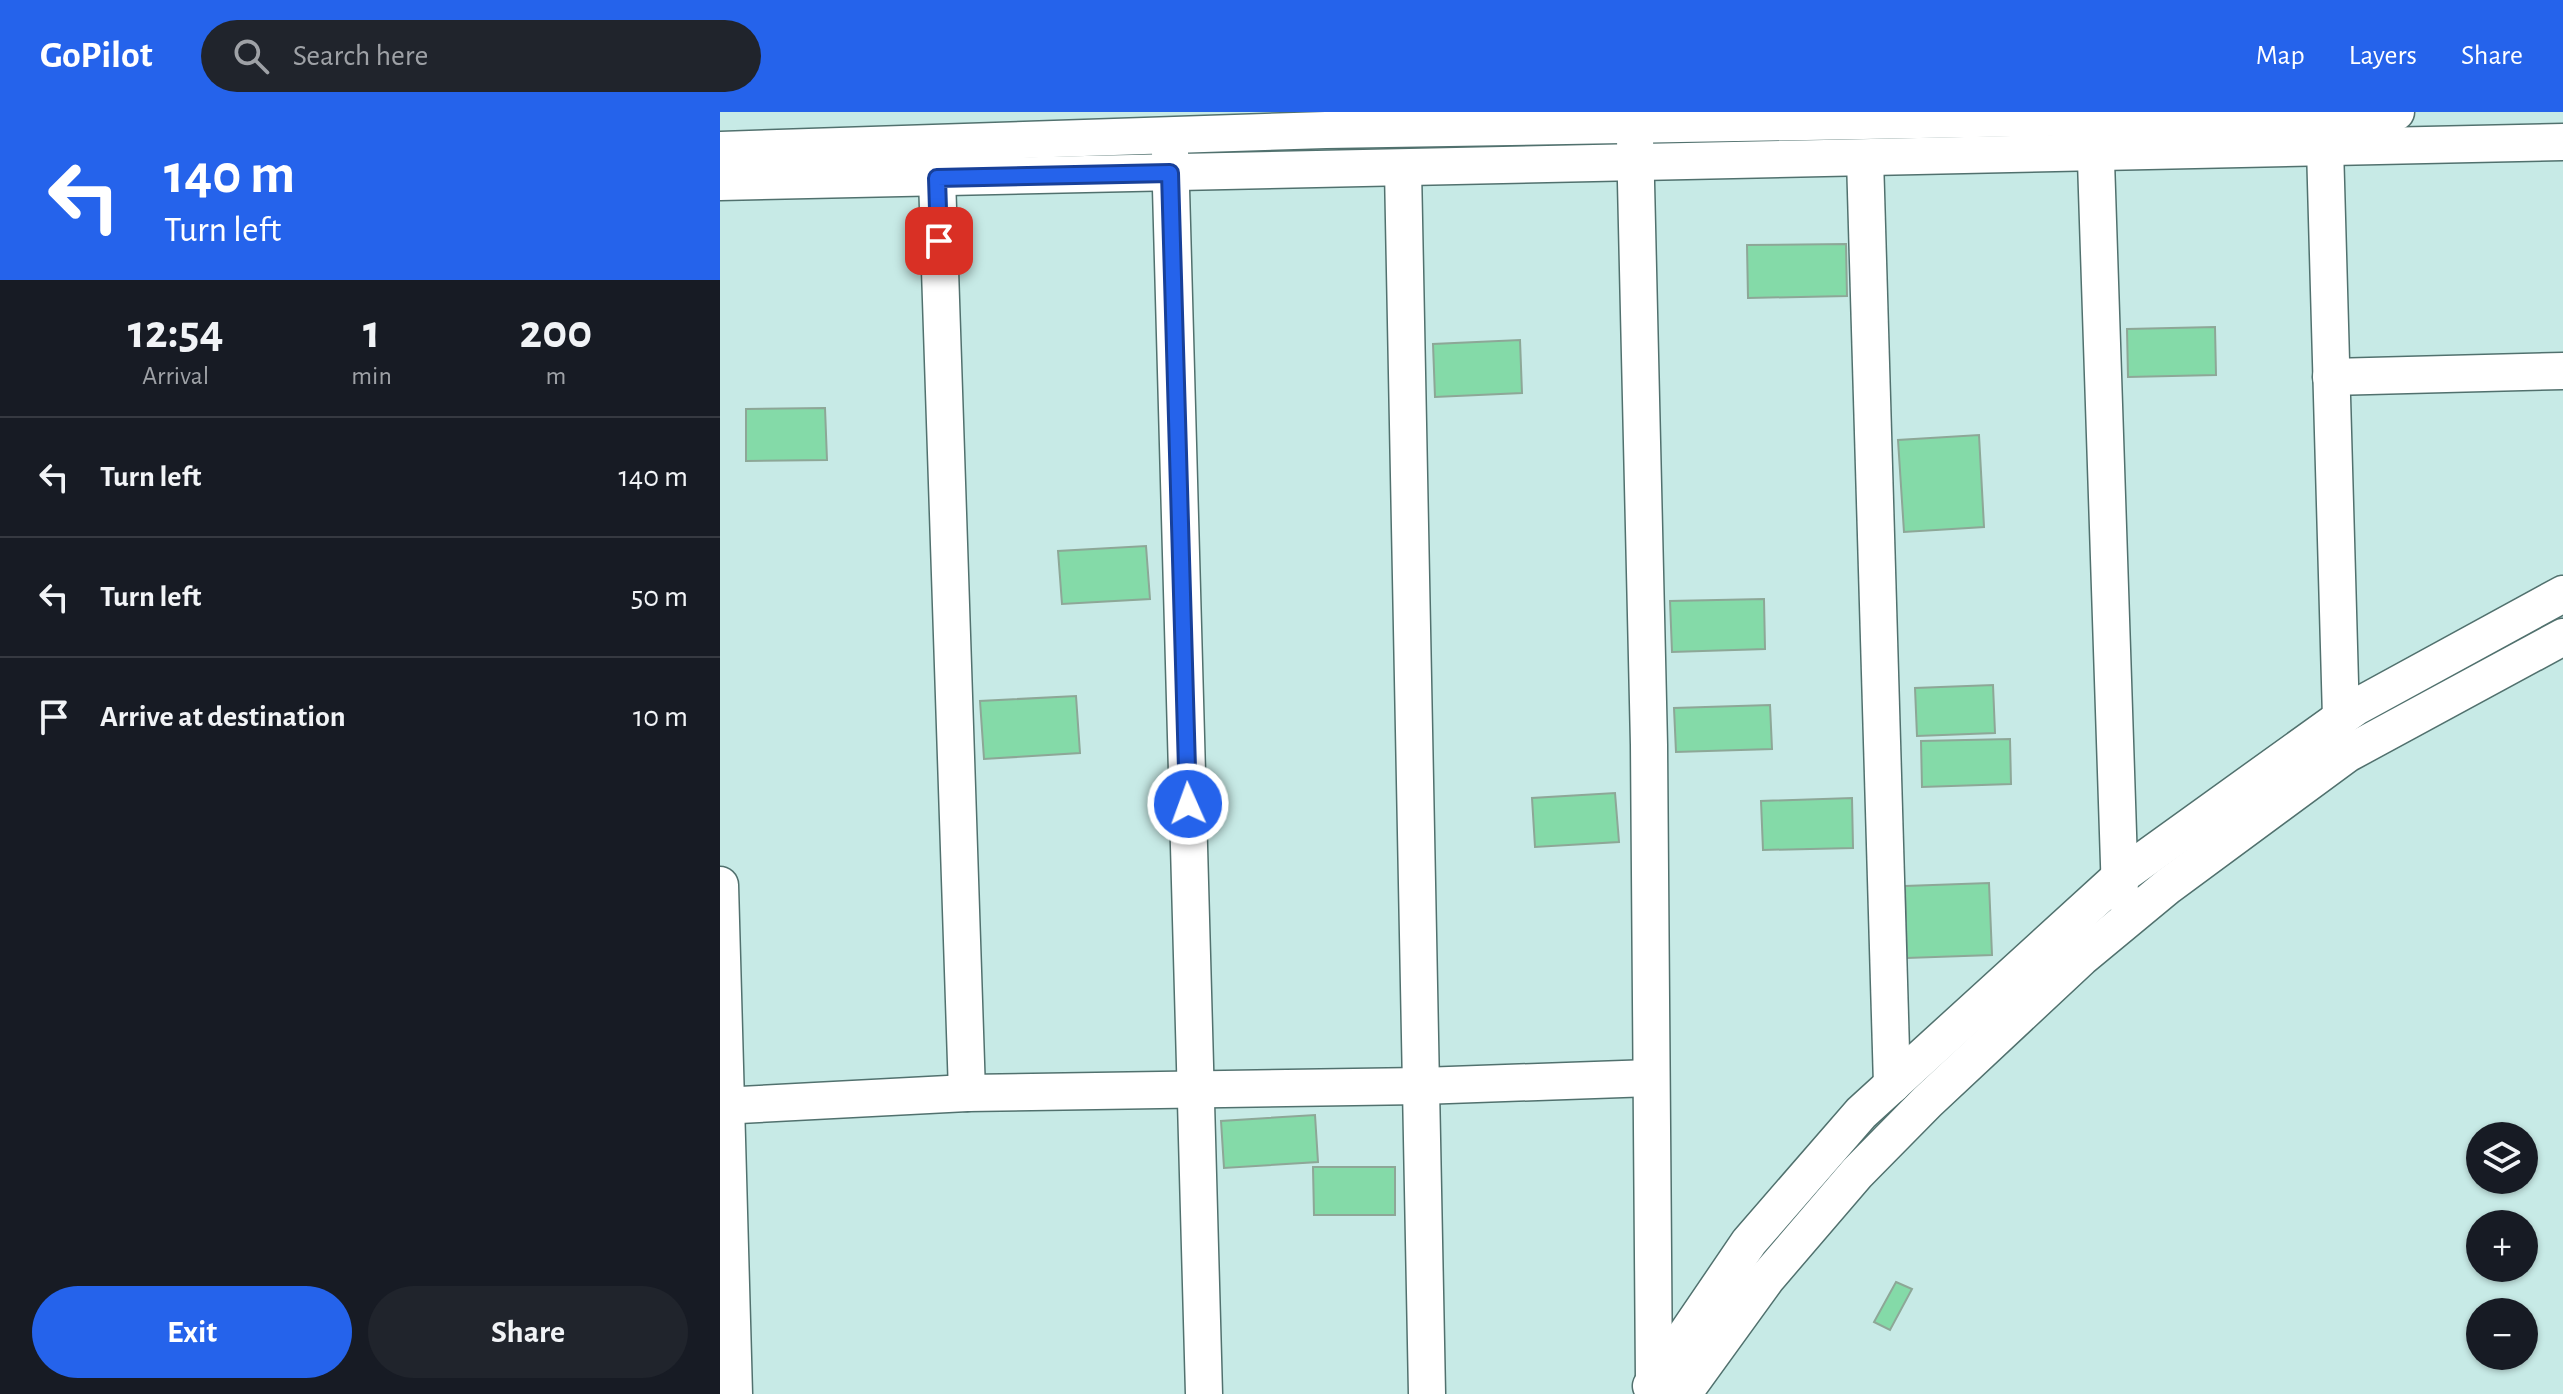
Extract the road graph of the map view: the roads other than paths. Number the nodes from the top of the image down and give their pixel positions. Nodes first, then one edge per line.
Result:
1 (2396, 112) edge
2 (1634, 118) edge
3 (2324, 124) edge
4 (2095, 127) edge
5 (1169, 135) junction
6 (2563, 142) edge
7 (720, 150) edge
8 (1865, 158) junction
9 (1637, 164) junction
10 (1403, 169) junction
11 (1170, 173) junction
12 (937, 178) junction
13 (720, 182) edge
14 (2563, 371) edge
15 (2331, 377) junction
16 (2563, 594) edge
17 (2563, 637) edge
18 (2341, 718) junction
19 (2121, 876) junction
20 (720, 885) edge
21 (2119, 927) junction
22 (1651, 1078) junction
23 (1892, 1085) junction
24 (1421, 1086) junction
25 (1196, 1088) junction
26 (967, 1093) junction
27 (723, 1106) edge
28 (1661, 1390) edge
29 (734, 1394) edge
30 (1204, 1394) edge
31 (1427, 1394) edge

1 - 3 street
2 - 4 street
2 - 5 street
2 - 9 street
3 - 4 street
3 - 6 street
3 - 15 street
4 - 8 street
4 - 19 street
5 - 7 street
5 - 11 street
8 - 9 street
8 - 23 street
9 - 10 street
9 - 22 street
10 - 11 street
10 - 24 street
11 - 12 street
11 - 25 street
12 - 13 street
12 - 26 street
14 - 15 street
15 - 18 street
16 - 18 street
17 - 21 street
18 - 19 street
19 - 21 street
19 - 23 street
20 - 27 street
21 - 28 street
22 - 24 street
22 - 28 street
23 - 28 street
24 - 25 street
24 - 31 street
25 - 26 street
25 - 30 street
26 - 27 street
27 - 29 street

